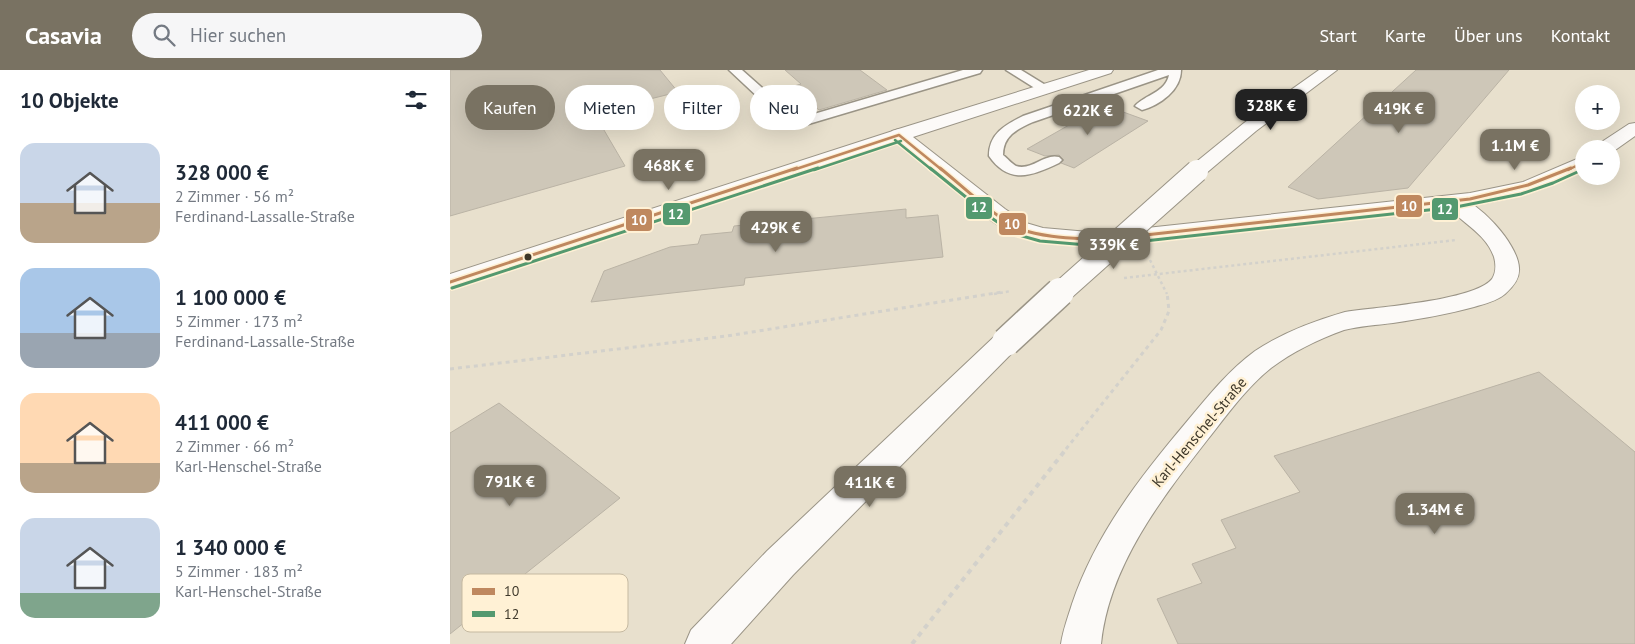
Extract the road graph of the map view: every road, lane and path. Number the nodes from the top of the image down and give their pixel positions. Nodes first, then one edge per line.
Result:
1 (735, 70) edge
2 (976, 70) edge
3 (1012, 70) edge
4 (1105, 70) edge
5 (1170, 70) edge
6 (1175, 70) edge
7 (1329, 70) edge
8 (1046, 89) junction
9 (1142, 106) dead end
10 (1635, 128) edge
11 (899, 135) junction
12 (1617, 140) edge
13 (1054, 160) dead end
14 (1575, 166) edge
15 (1454, 200) junction
16 (1493, 236) junction
17 (1158, 275) junction
18 (1120, 279) dead end
19 (450, 282) edge
20 (1016, 290) dead end
21 (450, 369) edge
22 (704, 644) edge
23 (912, 644) edge
24 (1081, 644) edge

1 - 2 lane
3 - 8 lane
4 - 8 street
5 - 13 lane
6 - 9 lane
7 - 22 street, bridge
8 - 11 street
10 - 12 street
11 - 15 street
11 - 19 street
14 - 15 street
15 - 16 street, Karl-Henschel-Straße
16 - 17 path
16 - 24 street, Karl-Henschel-Straße
17 - 18 path
17 - 23 path
20 - 21 path

